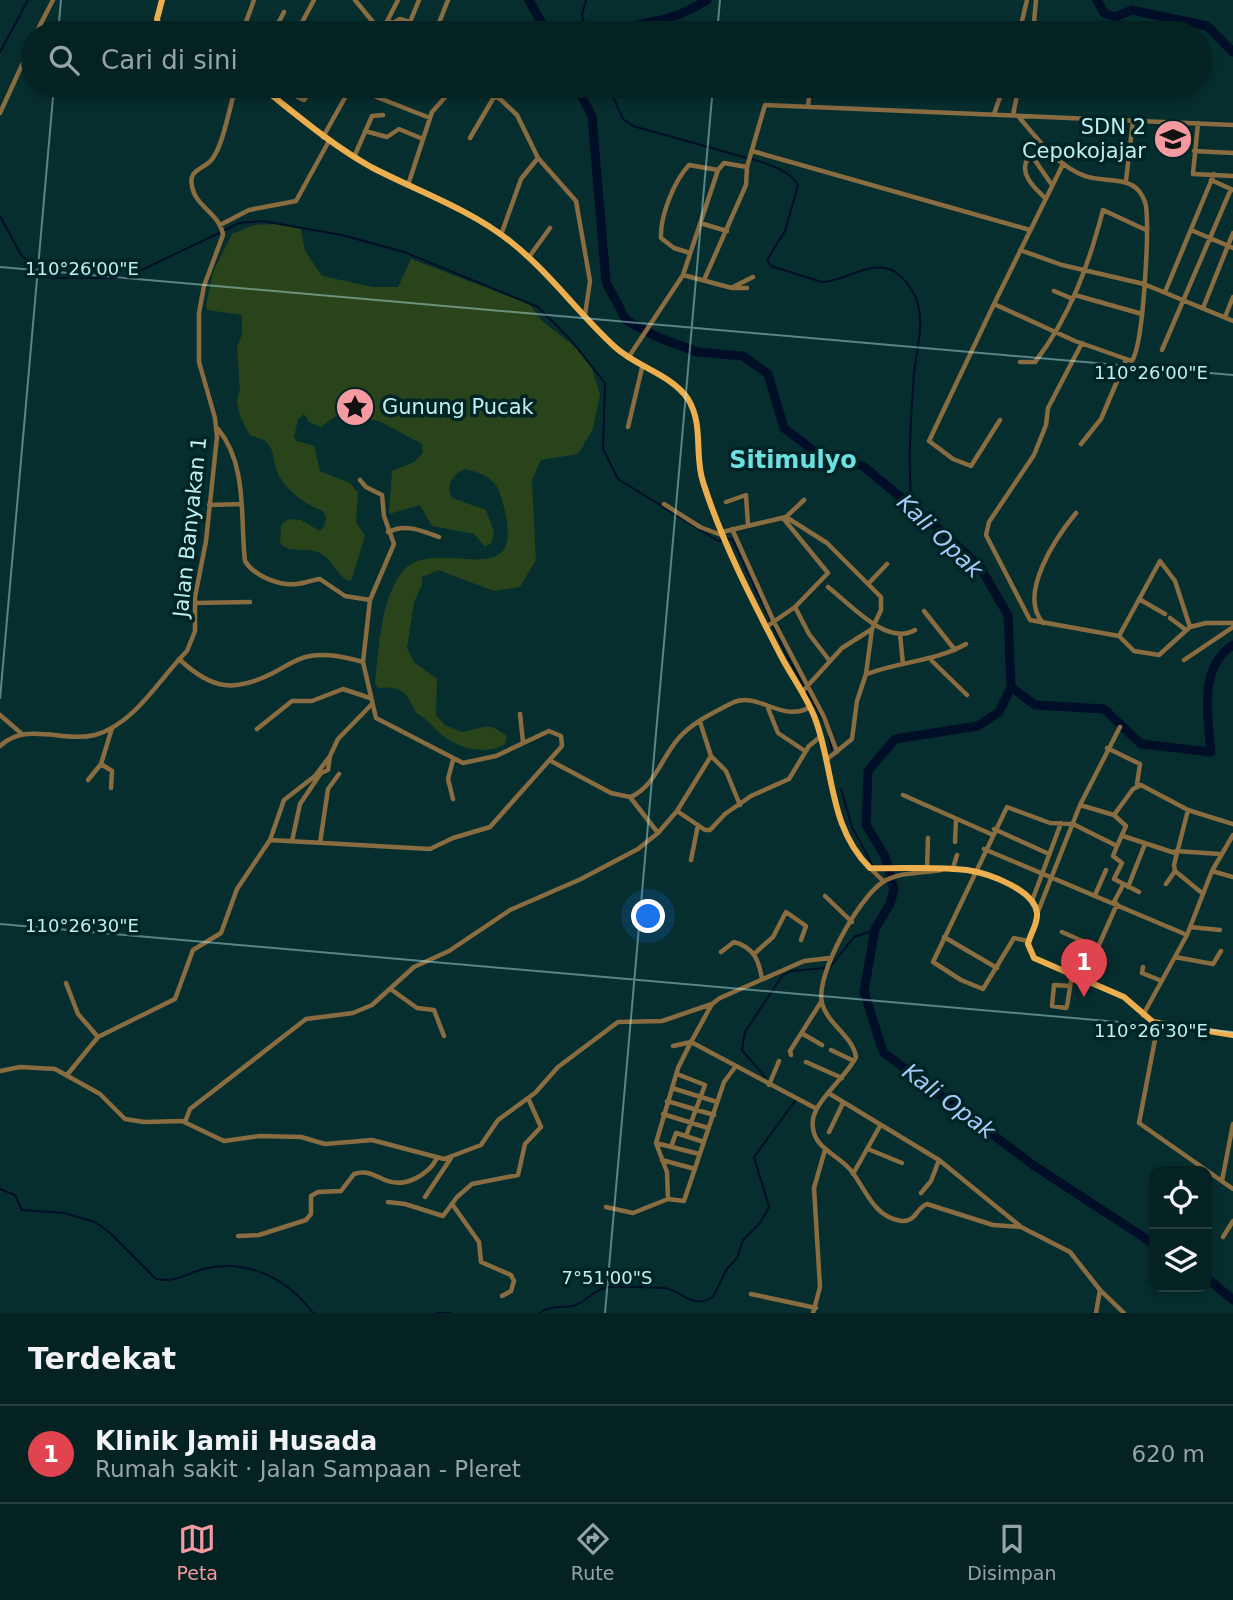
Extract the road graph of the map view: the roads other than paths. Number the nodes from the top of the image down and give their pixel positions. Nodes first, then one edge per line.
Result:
1 (53, 0) edge
2 (162, 0) edge
3 (254, 0) edge
4 (314, 0) edge
5 (355, 0) edge
6 (398, 0) edge
7 (419, 0) edge
8 (448, 0) edge
9 (1027, 0) edge
10 (1036, 0) edge
11 (284, 12) dead end
12 (42, 21) edge
13 (157, 21) edge
14 (246, 21) edge
15 (280, 21) edge
16 (305, 21) edge
17 (372, 21) edge
18 (387, 21) edge
19 (410, 21) edge
20 (440, 21) edge
21 (1022, 21) edge
22 (1034, 21) edge
23 (21, 67) edge
24 (232, 98) edge
25 (275, 98) edge
26 (345, 98) edge
27 (381, 98) edge
28 (442, 98) edge
29 (493, 98) edge
30 (495, 98) edge
31 (809, 98) edge
32 (1000, 98) edge
33 (1017, 98) edge
34 (277, 100) joint
35 (808, 107) junction
36 (0, 113) edge
37 (994, 114) junction
38 (383, 115) dead end
39 (1015, 115) junction
40 (430, 118) junction
41 (1133, 121) junction
42 (1198, 123) junction
43 (1233, 125) edge
44 (365, 131) junction
45 (470, 138) dead end
46 (326, 139) junction
47 (423, 139) junction
48 (1195, 150) junction
49 (1233, 153) edge
50 (751, 156) junction
51 (354, 157) junction
52 (538, 158) junction
53 (1063, 164) junction
54 (747, 167) junction
55 (718, 170) junction
56 (1233, 176) edge
57 (1213, 177) junction
58 (1126, 181) junction
59 (408, 185) junction
60 (1052, 186) junction
61 (1232, 190) edge
62 (1046, 199) junction
63 (700, 223) junction
64 (220, 225) junction
65 (550, 228) dead end
66 (1030, 230) junction
67 (1146, 230) junction
68 (1191, 230) junction
69 (727, 231) junction
70 (1233, 233) edge
71 (501, 235) junction
72 (1210, 238) junction
73 (1230, 247) edge
74 (1020, 250) junction
75 (690, 253) junction
76 (528, 258) junction
77 (1084, 270) junction
78 (683, 275) junction
79 (753, 277) dead end
80 (704, 280) junction
81 (1144, 284) junction
82 (732, 288) junction
83 (747, 288) dead end
84 (1054, 291) dead end
85 (1165, 292) junction
86 (1074, 297) junction
87 (1233, 297) edge
88 (1184, 300) junction
89 (994, 304) junction
90 (1203, 308) junction
91 (1142, 314) junction
92 (585, 315) junction
93 (1225, 317) junction
94 (1233, 321) edge
95 (1055, 332) junction
96 (1082, 343) junction
97 (1162, 350) dead end
98 (628, 358) junction
99 (1126, 360) junction
100 (1020, 362) dead end
101 (642, 368) junction
102 (1000, 420) dead end
103 (628, 427) dead end
104 (217, 429) junction
105 (1080, 444) dead end
106 (360, 480) dead end
107 (804, 500) dead end
108 (726, 502) dead end
109 (241, 504) junction
110 (664, 504) dead end
111 (209, 505) junction
112 (1076, 513) dead end
113 (785, 518) junction
114 (748, 525) junction
115 (732, 529) junction
116 (388, 532) junction
117 (723, 534) junction
118 (439, 537) dead end
119 (887, 564) dead end
120 (869, 583) junction
121 (828, 587) dead end
122 (1139, 599) junction
123 (370, 600) junction
124 (250, 602) dead end
125 (195, 603) junction
126 (795, 607) junction
127 (924, 611) dead end
128 (1165, 614) dead end
129 (1170, 618) dead end
130 (774, 622) junction
131 (1040, 623) junction
132 (1233, 625) edge
133 (766, 627) junction
134 (873, 628) junction
135 (1188, 629) junction
136 (915, 630) dead end
137 (900, 634) junction
138 (1119, 636) junction
139 (966, 644) dead end
140 (955, 650) junction
141 (179, 659) junction
142 (829, 660) junction
143 (932, 660) junction
144 (1184, 660) dead end
145 (363, 662) junction
146 (903, 664) junction
147 (866, 674) junction
148 (808, 687) junction
149 (801, 692) junction
150 (967, 695) dead end
151 (370, 698) junction
152 (371, 705) junction
153 (810, 707) junction
154 (768, 708) junction
155 (520, 714) dead end
156 (0, 715) edge
157 (700, 722) junction
158 (1120, 727) dead end
159 (112, 728) junction
160 (257, 729) dead end
161 (22, 734) junction
162 (820, 737) junction
163 (523, 742) junction
164 (0, 746) edge
165 (1107, 748) junction
166 (805, 751) junction
167 (837, 752) junction
168 (330, 756) junction
169 (711, 756) junction
170 (453, 760) junction
171 (825, 760) junction
172 (551, 761) junction
173 (101, 764) junction
174 (339, 774) dead end
175 (88, 780) dead end
176 (1137, 785) junction
177 (111, 788) dead end
178 (903, 795) dead end
179 (630, 797) junction
180 (453, 799) dead end
181 (740, 804) junction
182 (1080, 805) junction
183 (1188, 810) junction
184 (677, 811) junction
185 (1114, 816) junction
186 (956, 820) junction
187 (1068, 824) junction
188 (1233, 824) edge
189 (698, 825) junction
190 (993, 832) junction
191 (658, 833) junction
192 (1233, 835) edge
193 (1123, 836) junction
194 (928, 838) dead end
195 (270, 840) junction
196 (292, 841) junction
197 (955, 842) dead end
198 (320, 843) junction
199 (1145, 844) junction
200 (1117, 846) junction
201 (984, 849) junction
202 (1175, 852) junction
203 (1049, 854) junction
204 (1220, 854) junction
205 (957, 855) dead end
206 (691, 860) dead end
207 (874, 868) junction
208 (927, 869) junction
209 (950, 869) junction
210 (1106, 870) dead end
211 (1175, 871) junction
212 (1212, 871) junction
213 (905, 872) junction
214 (975, 872) junction
215 (1042, 873) junction
216 (1233, 877) edge
217 (1053, 878) junction
218 (885, 881) junction
219 (1166, 884) dead end
220 (1126, 886) junction
221 (1139, 892) dead end
222 (1202, 893) junction
223 (1095, 895) junction
224 (825, 896) dead end
225 (1032, 901) junction
226 (1116, 903) junction
227 (1037, 914) junction
228 (852, 922) junction
229 (1190, 927) junction
230 (1220, 930) dead end
231 (1062, 932) dead end
232 (1186, 935) junction
233 (944, 937) junction
234 (801, 940) dead end
235 (1028, 941) junction
236 (1098, 948) junction
237 (1221, 951) dead end
238 (721, 952) dead end
239 (1085, 953) dead end
240 (754, 954) junction
241 (1175, 957) junction
242 (830, 958) junction
243 (1094, 958) junction
244 (1143, 967) dead end
245 (997, 968) junction
246 (1072, 975) junction
247 (762, 979) junction
248 (1084, 979) junction
249 (1162, 981) junction
250 (66, 983) dead end
251 (1070, 986) junction
252 (392, 990) junction
253 (821, 1001) junction
254 (712, 1004) junction
255 (1143, 1015) junction
256 (1158, 1024) junction
257 (803, 1034) junction
258 (1233, 1035) edge
259 (444, 1036) dead end
260 (98, 1037) junction
261 (691, 1042) junction
262 (822, 1045) dead end
263 (673, 1046) dead end
264 (831, 1050) dead end
265 (791, 1055) dead end
266 (779, 1061) dead end
267 (854, 1061) junction
268 (806, 1062) dead end
269 (736, 1066) junction
270 (0, 1071) edge
271 (677, 1074) junction
272 (67, 1075) junction
273 (842, 1078) junction
274 (769, 1085) junction
275 (672, 1088) junction
276 (830, 1094) junction
277 (701, 1097) junction
278 (528, 1098) junction
279 (667, 1101) junction
280 (717, 1102) junction
281 (843, 1103) junction
282 (817, 1109) junction
283 (697, 1110) junction
284 (663, 1114) junction
285 (714, 1115) junction
286 (185, 1122) junction
287 (693, 1124) junction
288 (1233, 1124) edge
289 (880, 1126) junction
290 (708, 1128) junction
291 (829, 1132) dead end
292 (686, 1136) junction
293 (704, 1142) junction
294 (656, 1143) junction
295 (671, 1147) junction
296 (868, 1149) junction
297 (825, 1150) junction
298 (699, 1154) junction
299 (437, 1157) junction
300 (451, 1157) junction
301 (662, 1160) junction
302 (939, 1160) junction
303 (902, 1163) dead end
304 (695, 1169) junction
305 (853, 1174) junction
306 (1222, 1181) junction
307 (1233, 1189) edge
308 (921, 1194) dead end
309 (425, 1196) dead end
310 (668, 1199) junction
311 (388, 1202) dead end
312 (452, 1203) junction
313 (606, 1207) dead end
314 (1233, 1221) edge
315 (1021, 1227) junction
316 (238, 1236) dead end
317 (1223, 1237) dead end
318 (1100, 1290) junction
319 (751, 1294) dead end
320 (502, 1296) dead end
321 (814, 1311) edge
322 (1096, 1313) edge
323 (1124, 1313) edge

1 - 12 street
2 - 13 main road
3 - 14 street
4 - 16 street
5 - 17 street
6 - 18 street
7 - 19 street
8 - 20 street
9 - 21 street
10 - 22 street
11 - 15 street
23 - 36 street
24 - 64 street
25 - 34 main road
26 - 46 street
27 - 40 street
28 - 40 street
29 - 45 street
30 - 52 street
31 - 35 street
32 - 37 street
33 - 39 street
34 - 46 main road
35 - 37 street
35 - 50 street
37 - 39 street
38 - 44 street
39 - 41 street
39 - 53 street
40 - 47 street
41 - 42 street
41 - 58 street
42 - 43 street
42 - 48 street
44 - 47 street
44 - 51 street
46 - 51 main road
46 - 64 street
47 - 59 street
48 - 49 street
48 - 57 street
50 - 54 street
50 - 66 street
51 - 59 main road
52 - 71 street
52 - 92 street
53 - 58 street
53 - 60 street
54 - 55 street
54 - 69 street
55 - 63 street
55 - 75 street
56 - 57 street
57 - 61 street
57 - 68 street
58 - 67 street
59 - 71 main road
60 - 62 street
60 - 62 street
61 - 72 street
62 - 66 street
63 - 69 street
63 - 75 street
64 - 104 street, Jalan Banyakan 1
65 - 76 street
66 - 74 street
67 - 77 street
67 - 81 street
68 - 72 street
68 - 85 street
69 - 80 street
70 - 73 street
71 - 76 main road
72 - 73 street
72 - 88 street
73 - 90 street
74 - 77 street
74 - 89 street
75 - 78 street
76 - 92 main road
77 - 81 street
77 - 86 street
78 - 80 street
78 - 98 street
79 - 82 street
80 - 82 street
81 - 85 street
81 - 91 street
82 - 83 street
84 - 86 street
85 - 88 street
86 - 91 street
86 - 95 street
87 - 93 street
88 - 90 street
88 - 97 street
89 - 95 street
89 - 102 street
90 - 93 street
91 - 99 street
92 - 98 main road
93 - 94 street
95 - 96 street
95 - 100 street
96 - 99 street
96 - 131 street
98 - 101 main road
99 - 105 street
101 - 103 street
101 - 117 main road
104 - 109 street
104 - 111 street, Jalan Banyakan 1
106 - 116 street
107 - 113 street
108 - 114 street
109 - 111 street
109 - 123 street
110 - 117 street
111 - 125 street, Jalan Banyakan 1
112 - 131 street
113 - 114 street
113 - 120 street
113 - 126 street
114 - 115 street
115 - 117 street
115 - 130 street
116 - 118 street
116 - 123 street
117 - 133 main road
119 - 120 street
120 - 134 street
121 - 134 street
122 - 128 street
122 - 135 street
122 - 138 street
123 - 145 street
124 - 125 street
125 - 141 street, Jalan Banyakan 1
126 - 130 street
126 - 142 street
127 - 140 street
129 - 135 street
130 - 133 street
130 - 148 street
131 - 138 street
132 - 135 street
132 - 144 street
133 - 149 main road
134 - 137 street
134 - 142 street
134 - 147 street
135 - 138 street
136 - 137 street
137 - 146 street
139 - 140 street
140 - 143 street
141 - 145 street
141 - 159 street, Jalan Banyakan 1
142 - 148 street
143 - 146 street
143 - 150 street
145 - 151 street
146 - 147 street
147 - 167 street
148 - 149 street
148 - 167 street
149 - 153 main road
151 - 152 street
151 - 160 street
152 - 168 street
152 - 170 street
153 - 154 street
153 - 162 main road
154 - 157 street
154 - 166 street
155 - 163 street
156 - 161 street
157 - 169 street
157 - 179 street
158 - 165 street
159 - 161 street, Jalan Banyakan 1
159 - 173 street
161 - 164 street
162 - 166 street
162 - 171 main road
163 - 170 street
163 - 172 street
165 - 176 street
165 - 182 street
166 - 181 street
167 - 171 street
168 - 195 street
168 - 196 street
169 - 181 street
169 - 184 street
170 - 180 street
171 - 207 main road
172 - 179 street
172 - 198 street
173 - 175 street
173 - 177 street
174 - 198 street
176 - 183 street
176 - 185 street
178 - 186 street
179 - 191 street
181 - 189 street
182 - 185 street
182 - 187 street
183 - 188 street
183 - 202 street
184 - 189 street
184 - 191 street
185 - 193 street
186 - 190 street
186 - 197 street
187 - 190 street
187 - 200 street
187 - 203 street
187 - 217 street
189 - 206 street
190 - 201 street
190 - 203 street
191 - 252 street
192 - 204 street
193 - 199 street
193 - 200 street
194 - 208 street
195 - 196 street
195 - 260 street
196 - 198 street
199 - 202 street
199 - 220 street
200 - 220 street
201 - 214 street
201 - 215 street
202 - 204 street
202 - 211 street
203 - 215 street
204 - 212 street
205 - 209 street
207 - 213 main road
207 - 218 street
208 - 209 main road
208 - 213 main road
209 - 213 street
209 - 214 main road
210 - 223 street
211 - 219 street
211 - 222 street
212 - 216 street
212 - 222 street
213 - 218 street
214 - 225 main road
214 - 233 street
215 - 217 street
215 - 225 street
217 - 223 street
217 - 227 street
218 - 228 street
220 - 221 street
220 - 226 street
222 - 229 street
223 - 226 street
224 - 228 street
225 - 227 main road
226 - 232 street
226 - 236 street
227 - 235 main road
228 - 242 street
229 - 230 street
229 - 232 street
231 - 236 street
232 - 241 street
233 - 245 street
233 - 245 street
234 - 240 street
235 - 245 street
235 - 246 main road
236 - 243 street
237 - 241 street
238 - 240 street
239 - 243 street
240 - 247 street
241 - 249 street
242 - 247 street
242 - 253 street
243 - 248 street
244 - 249 street
246 - 248 main road
246 - 251 street
247 - 254 street
248 - 255 main road
249 - 255 street
250 - 260 street
251 - 251 street
252 - 259 street
252 - 286 street
253 - 257 street
253 - 267 street
254 - 261 street
254 - 278 street
255 - 256 main road
256 - 258 main road
256 - 306 street
257 - 262 street
257 - 265 street
260 - 272 street
261 - 263 street
261 - 269 street
261 - 271 street
264 - 267 street
266 - 274 street
267 - 273 street
268 - 273 street
269 - 274 street
269 - 280 street
270 - 272 street
271 - 275 street
271 - 277 street
272 - 286 street
273 - 276 street
274 - 282 street
275 - 277 street
275 - 279 street
276 - 281 street
276 - 282 street
277 - 280 street
277 - 283 street
278 - 300 street
278 - 312 street
279 - 283 street
279 - 284 street
280 - 285 street
281 - 289 street
281 - 291 street
282 - 297 street
283 - 285 street
283 - 287 street
284 - 287 street
284 - 294 street
285 - 290 street
286 - 299 street
287 - 290 street
287 - 292 street
288 - 306 street
289 - 296 street
289 - 302 street
290 - 293 street
292 - 293 street
292 - 295 street
293 - 298 street
294 - 295 street
294 - 301 street
295 - 298 street
296 - 303 street
296 - 305 street
297 - 305 street
297 - 321 street
298 - 304 street
299 - 300 street
299 - 316 street
300 - 309 street
301 - 304 street
301 - 310 street
302 - 308 street
302 - 315 street
304 - 310 street
305 - 315 street
306 - 307 street
310 - 313 street
311 - 312 street
312 - 320 street
314 - 317 street
315 - 318 street
318 - 322 street
318 - 323 street
319 - 321 street

